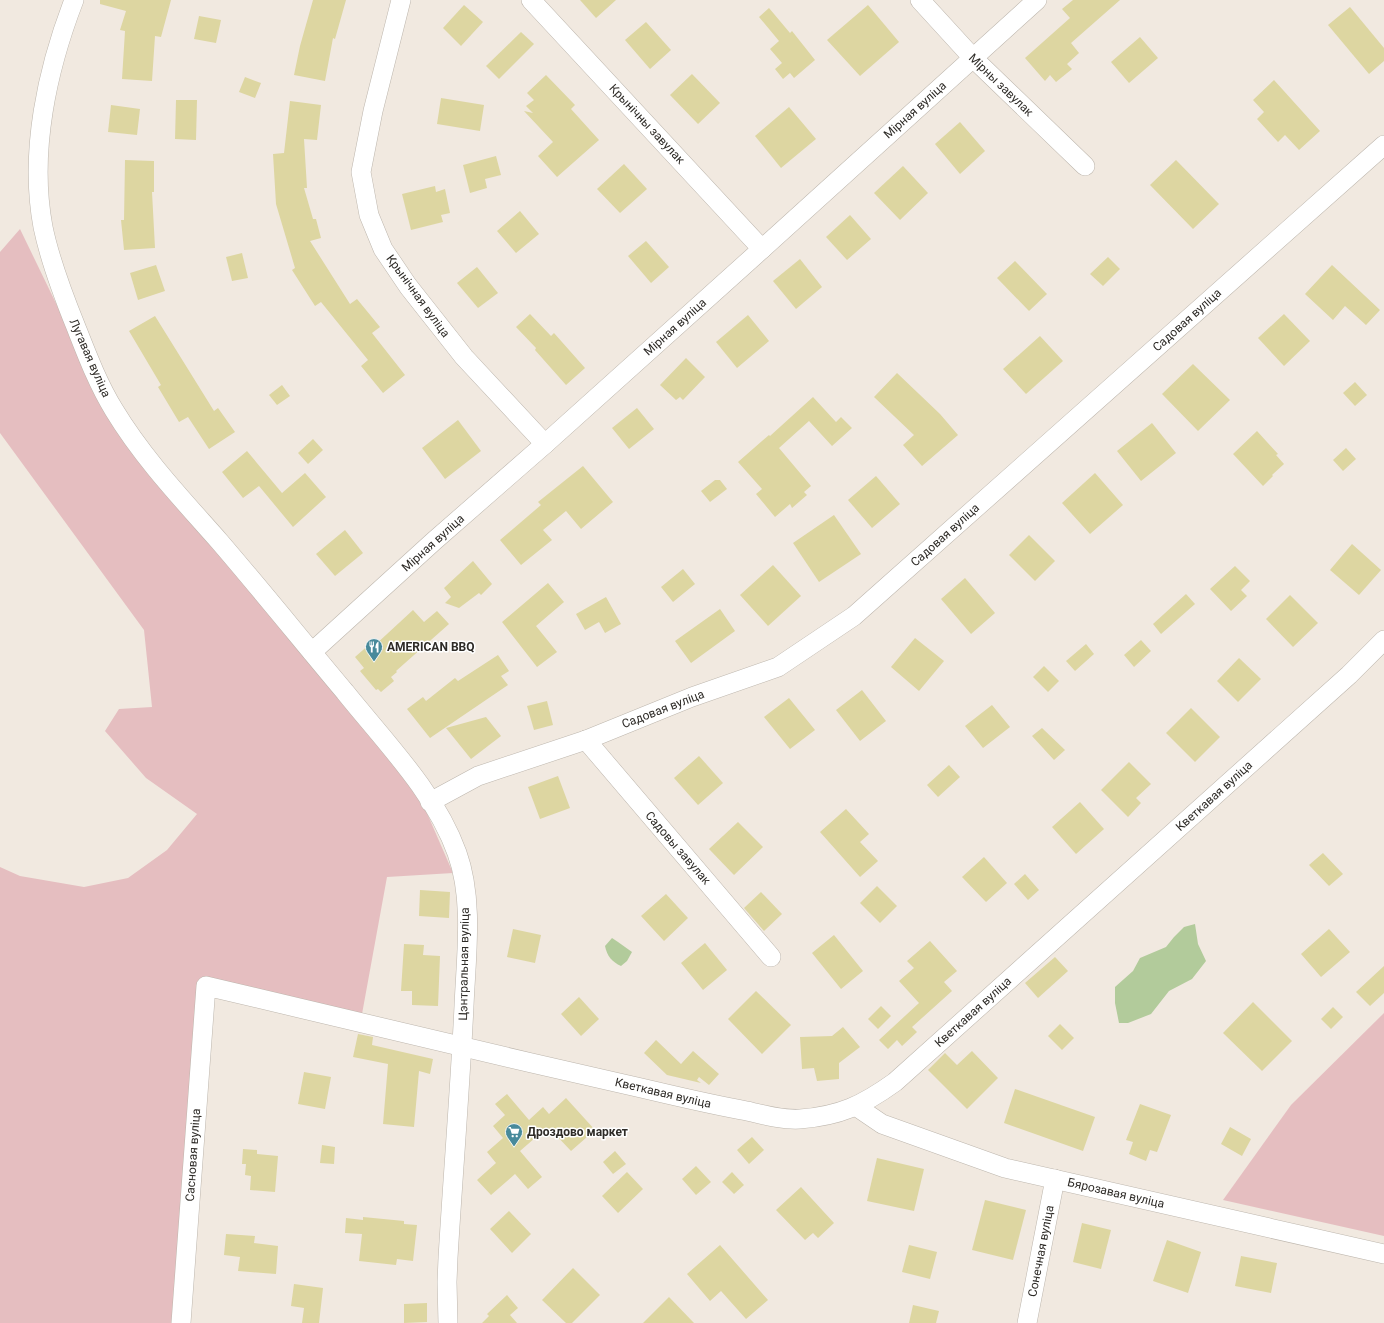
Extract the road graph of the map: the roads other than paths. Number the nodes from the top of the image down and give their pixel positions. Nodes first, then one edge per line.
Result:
1 (74, 0) edge
2 (401, 0) edge
3 (531, 0) edge
4 (920, 0) edge
5 (1037, 0) edge
6 (973, 58) junction
7 (1384, 145) edge
8 (1085, 166) dead end
9 (762, 249) junction
10 (545, 444) junction
11 (1384, 640) edge
12 (312, 652) junction
13 (586, 740) junction
14 (430, 802) junction
15 (771, 957) dead end
16 (206, 986) joint
17 (462, 1047) junction
18 (856, 1107) junction
19 (1055, 1179) junction
20 (1384, 1254) edge
21 (181, 1323) edge
22 (448, 1323) edge
23 (1027, 1323) edge

1 - 12 street, Лугавая вуліца
2 - 10 street, Крынічная вуліца
3 - 9 street, Крынічны завулак
4 - 6 street, Мірны завулак
5 - 6 street, Мірная вуліца
6 - 8 street, Мірны завулак
6 - 9 street, Мірная вуліца
7 - 13 street, Садовая вуліца
9 - 10 street, Мірная вуліца
10 - 12 street, Мірная вуліца
11 - 18 street, Кветкавая вуліца
12 - 14 street, Цэнтральная вуліца
13 - 14 street, Садовая вуліца
13 - 15 street, Садовы завулак
14 - 17 street, Цэнтральная вуліца
16 - 17 street, Кветкавая вуліца
16 - 21 street, Сасновая вуліца
17 - 18 street, Кветкавая вуліца
17 - 22 street, Цэнтральная вуліца
18 - 19 street, Бярозавая вуліца
19 - 20 street, Бярозавая вуліца
19 - 23 street, Сонечная вуліца

